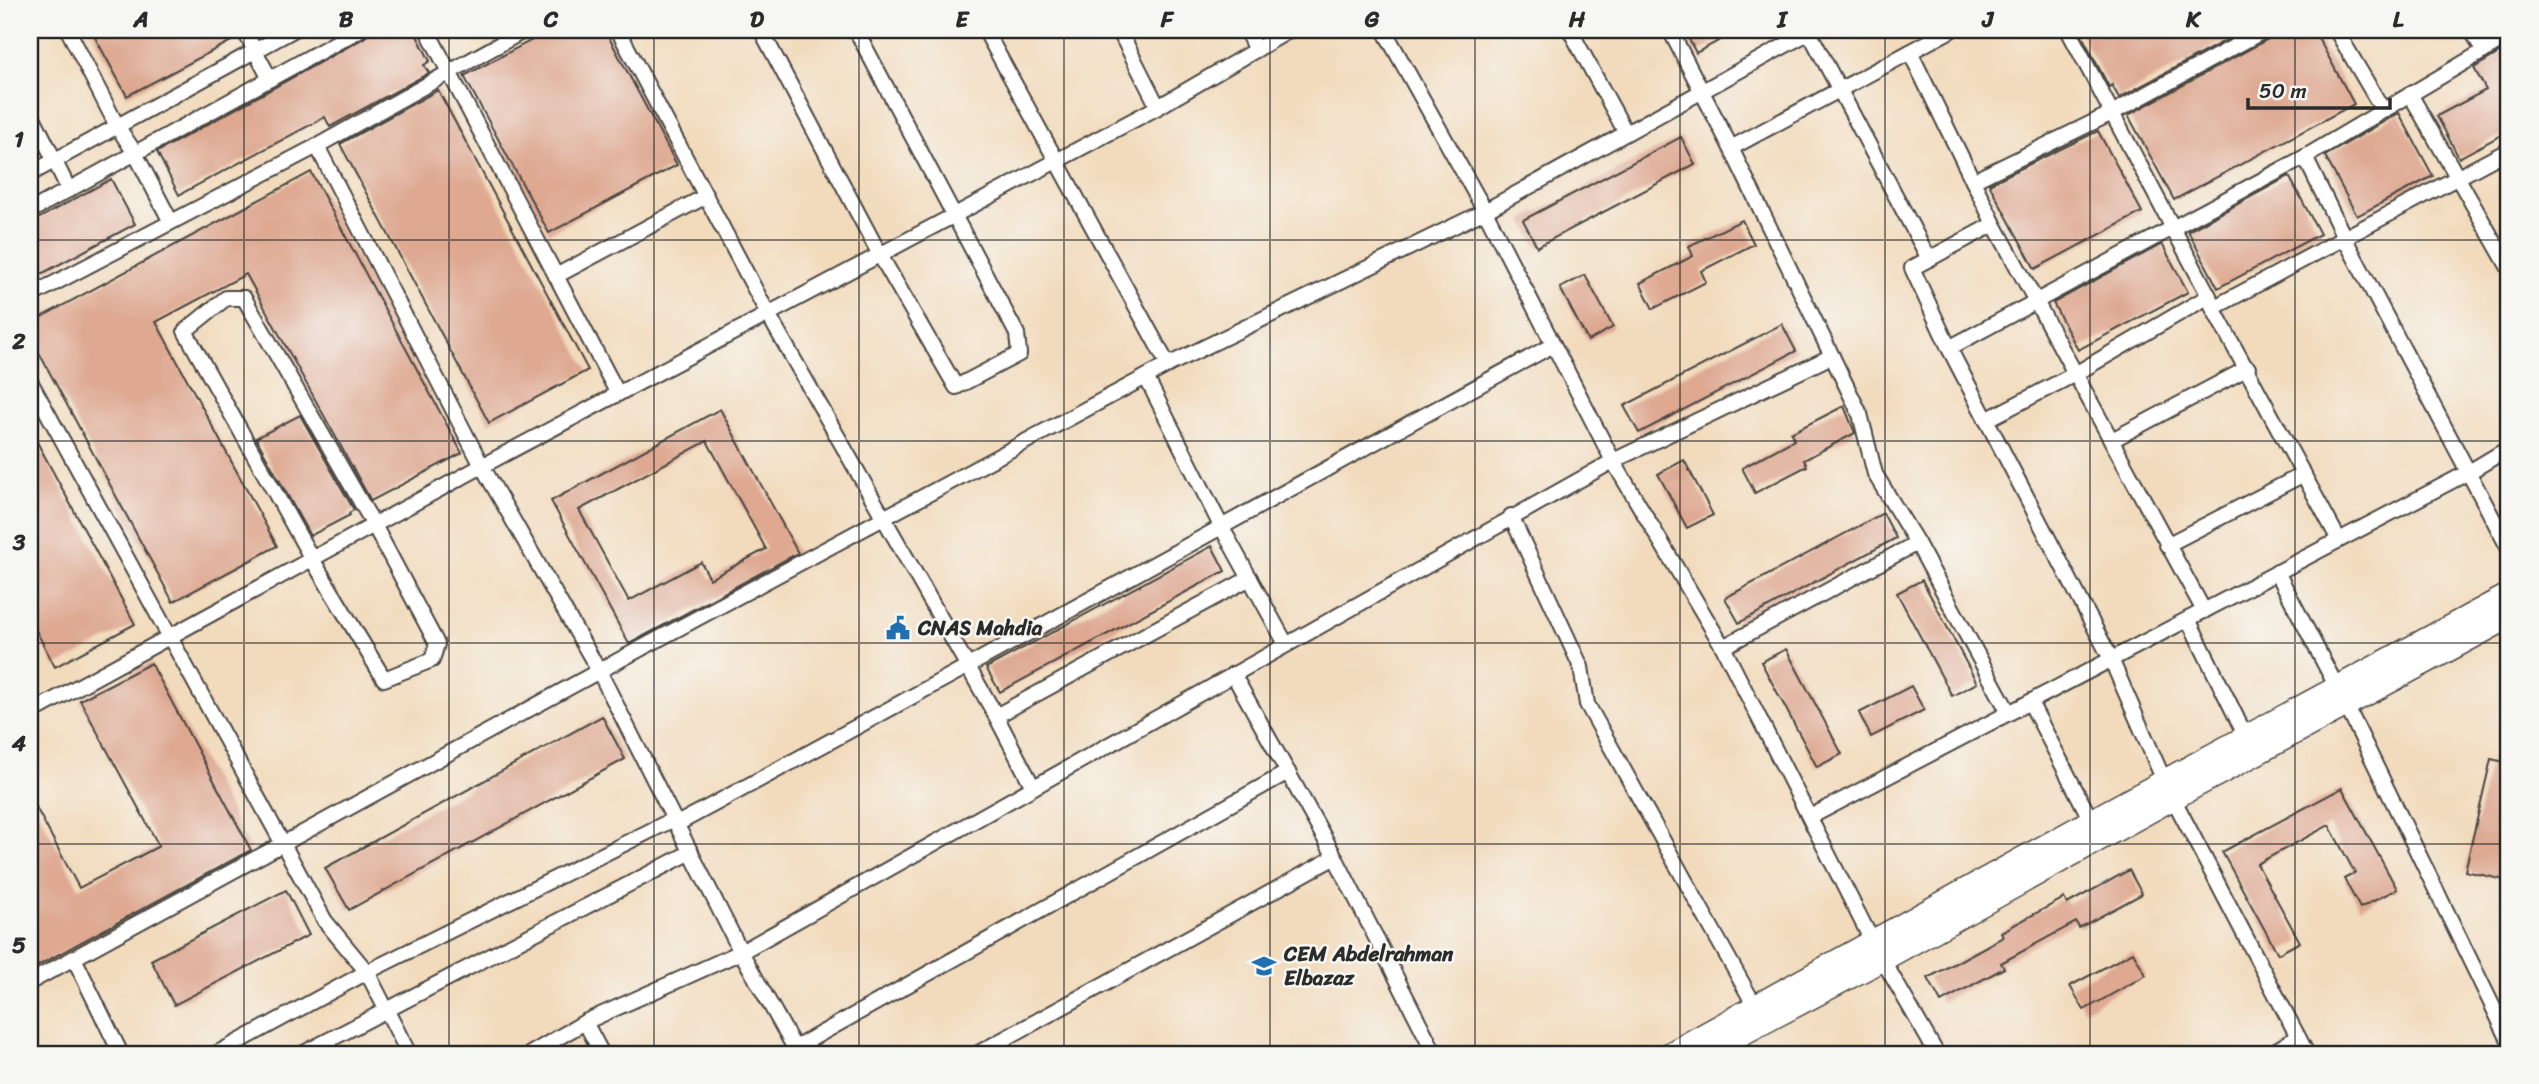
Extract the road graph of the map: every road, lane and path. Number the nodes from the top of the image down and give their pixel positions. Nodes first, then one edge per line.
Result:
1 (68, 30) edge
2 (244, 30) edge
3 (293, 30) edge
4 (359, 30) edge
5 (427, 30) edge
6 (525, 30) edge
7 (618, 30) edge
8 (761, 30) edge
9 (856, 30) edge
10 (985, 30) edge
11 (1119, 30) edge
12 (1246, 30) edge
13 (1290, 30) edge
14 (1384, 30) edge
15 (1570, 30) edge
16 (1670, 30) edge
17 (1810, 30) edge
18 (1951, 30) edge
19 (2068, 30) edge
20 (2265, 30) edge
21 (2336, 30) edge
22 (2471, 30) edge
23 (2509, 36) edge
24 (1256, 50) junction
25 (255, 51) junction
26 (2484, 51) junction
27 (1910, 52) junction
28 (448, 72) junction
29 (270, 79) junction
30 (1839, 90) junction
31 (1701, 92) junction
32 (2410, 94) junction
33 (1158, 107) junction
34 (2383, 110) junction
35 (30, 111) edge
36 (2112, 113) junction
37 (117, 126) junction
38 (1626, 133) junction
39 (317, 146) junction
40 (1731, 148) junction
41 (2509, 150) edge
42 (135, 153) junction
43 (2305, 157) junction
44 (55, 160) junction
45 (1058, 160) junction
46 (30, 174) edge
47 (2459, 178) junction
48 (1973, 181) junction
49 (69, 190) junction
50 (706, 196) junction
51 (30, 211) edge
52 (1485, 211) junction
53 (954, 215) junction
54 (171, 222) junction
55 (1994, 224) junction
56 (2172, 226) junction
57 (2345, 239) junction
58 (880, 255) junction
59 (1928, 259) junction
60 (2509, 268) edge
61 (556, 276) junction
62 (30, 296) edge
63 (2036, 300) junction
64 (2211, 302) junction
65 (768, 314) junction
66 (1553, 345) junction
67 (1949, 348) junction
68 (1832, 356) junction
69 (1168, 365) junction
70 (2248, 368) junction
71 (2075, 374) junction
72 (1146, 377) junction
73 (30, 382) edge
74 (618, 394) junction
75 (1986, 420) junction
76 (2112, 440) junction
77 (2509, 448) edge
78 (1613, 461) junction
79 (482, 466) junction
80 (2469, 472) junction
81 (2304, 474) junction
82 (1511, 516) junction
83 (884, 518) junction
84 (374, 525) junction
85 (1221, 526) junction
86 (2339, 540) junction
87 (1916, 543) junction
88 (2167, 545) junction
89 (2509, 548) edge
90 (312, 559) junction
91 (2277, 572) junction
92 (1250, 578) junction
93 (2509, 595) edge
94 (2204, 611) junction
95 (2509, 617) edge
96 (2188, 619) junction
97 (168, 638) junction
98 (1286, 644) junction
99 (1723, 646) junction
100 (2111, 659) junction
101 (968, 667) junction
102 (599, 671) junction
103 (1233, 674) junction
104 (2341, 697) junction
105 (2030, 702) junction
106 (30, 713) edge
107 (2009, 713) junction
108 (996, 716) junction
109 (2246, 737) junction
110 (1288, 772) junction
111 (1033, 787) junction
112 (2169, 790) junction
113 (1810, 817) junction
114 (676, 822) junction
115 (2096, 830) junction
116 (284, 843) junction
117 (691, 852) junction
118 (1335, 857) junction
119 (741, 951) junction
120 (1878, 951) junction
121 (74, 958) junction
122 (368, 972) junction
123 (30, 982) edge
124 (1756, 1007) junction
125 (387, 1009) junction
126 (585, 1022) junction
127 (2298, 1037) junction
128 (2509, 1040) edge
129 (796, 1051) edge
130 (121, 1054) edge
131 (216, 1054) edge
132 (302, 1054) edge
133 (409, 1054) edge
134 (530, 1054) edge
135 (603, 1054) edge
136 (977, 1054) edge
137 (1435, 1054) edge
138 (1670, 1054) edge
139 (1703, 1054) edge
140 (1937, 1054) edge
141 (2270, 1054) edge
142 (2307, 1054) edge

1 - 37 street
2 - 25 street
3 - 25 street
4 - 29 street
5 - 28 street
6 - 28 street
7 - 50 street
8 - 58 street
9 - 53 street
10 - 45 street
11 - 33 street
12 - 24 street
13 - 24 street
14 - 52 street
15 - 38 street
16 - 31 street
17 - 30 street
17 - 31 street
18 - 27 street
19 - 36 street
20 - 36 street
21 - 34 street
22 - 26 street
23 - 26 street
24 - 33 street
25 - 29 street
25 - 37 street
26 - 32 street
27 - 30 street
27 - 48 street
28 - 39 street
28 - 61 street
29 - 42 street
30 - 40 street
30 - 59 street
31 - 38 street
31 - 40 street
32 - 34 street
32 - 47 street
33 - 45 street
34 - 43 street
35 - 44 street
36 - 48 street
36 - 56 street
37 - 42 street
37 - 44 street
38 - 52 street
39 - 54 street
39 - 79 street
40 - 68 street
41 - 47 street
42 - 49 street
42 - 54 street
43 - 56 street
43 - 57 street
44 - 46 street
44 - 49 street
45 - 53 street
45 - 69 street
47 - 57 street
47 - 60 street
48 - 55 street
49 - 51 street
50 - 61 street
50 - 65 street
52 - 66 street
52 - 69 street
53 - 58 street
53 - 58 street
54 - 62 street
55 - 59 street
55 - 63 street
56 - 63 street
56 - 64 street
57 - 64 street
57 - 80 street
58 - 65 street
59 - 67 street
61 - 74 street
63 - 67 street
63 - 71 street
64 - 70 street
64 - 71 street
65 - 74 street
65 - 83 street
66 - 78 street
66 - 85 street
67 - 75 street
68 - 78 street
68 - 87 street
69 - 72 street
70 - 76 street
70 - 81 street
71 - 75 street
71 - 76 street
72 - 83 street
72 - 85 street
73 - 97 street
74 - 79 street
75 - 100 street
76 - 88 street
77 - 80 street
78 - 82 street
78 - 99 street
79 - 84 street
79 - 102 street
80 - 86 street
80 - 89 street
81 - 86 street
81 - 88 street
82 - 98 street
82 - 124 street
83 - 101 street
83 - 102 street
84 - 90 street
84 - 90 street
84 - 90 street
85 - 92 street
85 - 101 street
86 - 91 street
87 - 99 street
87 - 107 street
88 - 94 street
90 - 97 street
91 - 94 street
91 - 104 street
92 - 98 street
92 - 108 street
93 - 104 main road
94 - 96 street
95 - 104 main road
96 - 100 street
96 - 109 street
97 - 106 street
97 - 116 street
98 - 103 street
99 - 113 street
100 - 105 street
100 - 112 street
101 - 108 street
101 - 114 street
102 - 114 street
102 - 116 street
103 - 110 street
103 - 111 street
104 - 109 main road
104 - 112 main road
104 - 128 street
105 - 107 street
105 - 115 street
107 - 113 street
108 - 111 street
109 - 112 main road
110 - 118 street
110 - 129 street
111 - 119 street
112 - 115 main road
112 - 127 street
113 - 120 street
114 - 117 street
114 - 122 street
115 - 120 main road
116 - 121 street
116 - 122 street
117 - 119 street
117 - 125 street
118 - 136 street
118 - 137 street
119 - 126 street
119 - 129 street
120 - 124 main road
120 - 139 main road
120 - 140 street
121 - 123 street
121 - 130 street
122 - 125 street
122 - 131 street
124 - 138 main road
125 - 132 street
125 - 133 street
126 - 134 street
126 - 135 street
127 - 141 street
127 - 142 street

